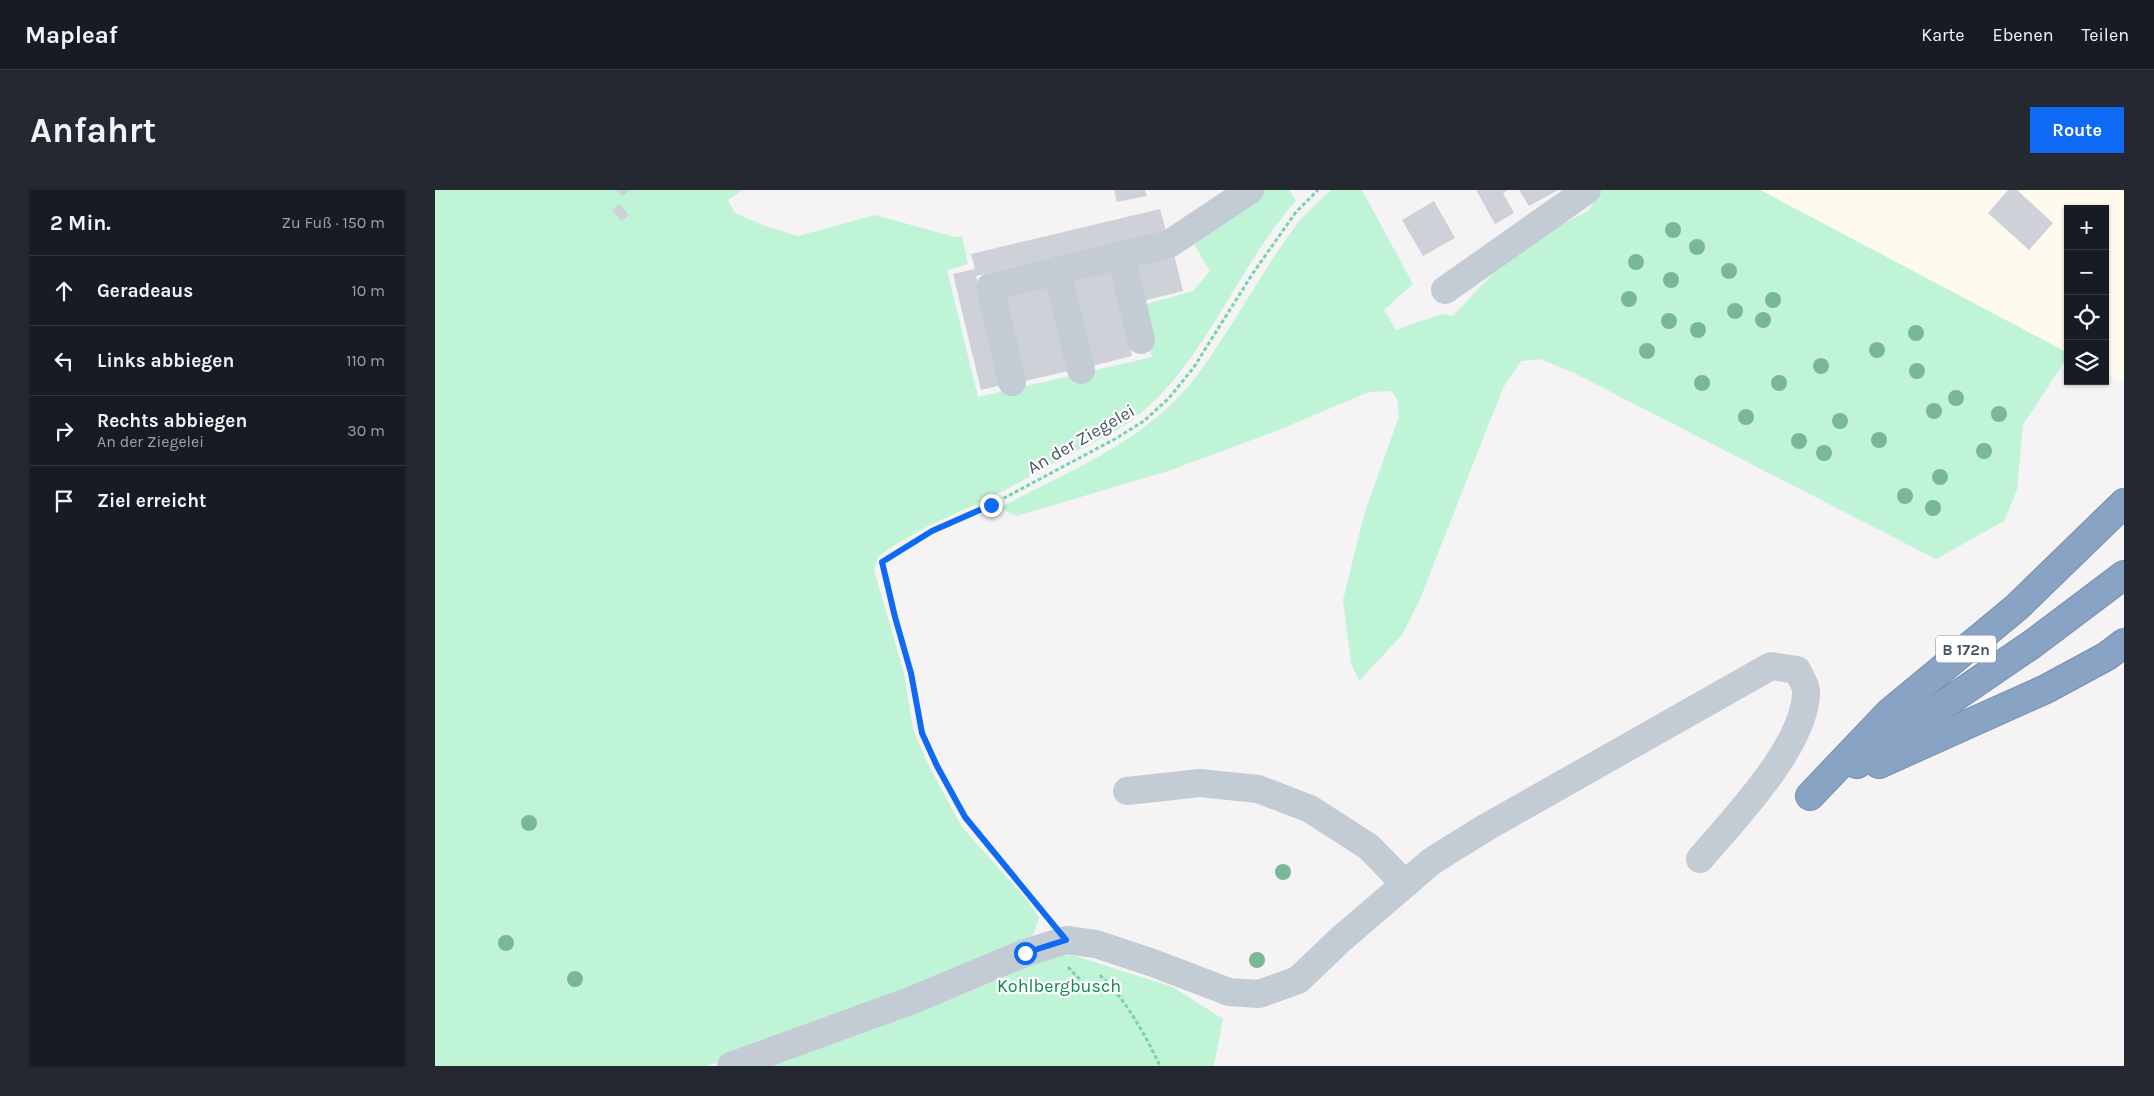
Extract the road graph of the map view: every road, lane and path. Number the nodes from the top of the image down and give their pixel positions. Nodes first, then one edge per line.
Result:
1 (1250, 190) edge
2 (1318, 190) edge
3 (1587, 190) edge
4 (1121, 255) junction
5 (1057, 270) junction
6 (1445, 290) dead end
7 (1141, 340) dead end
8 (1081, 370) dead end
9 (1012, 382) dead end
10 (2124, 503) edge
11 (2124, 575) edge
12 (2124, 643) edge
13 (1127, 791) dead end
14 (1810, 796) junction
15 (1700, 859) dead end
16 (1405, 884) junction
17 (1058, 942) junction
18 (731, 1066) edge
19 (1160, 1066) edge

1 - 4 lane
2 - 17 path, An der Ziegelei
3 - 6 lane
4 - 5 lane
4 - 7 lane
5 - 8 lane
5 - 9 lane
10 - 14 highway, B 172n
11 - 14 highway, B 172n
12 - 14 highway
13 - 16 lane
15 - 16 lane
16 - 17 lane
17 - 18 lane
17 - 19 path

